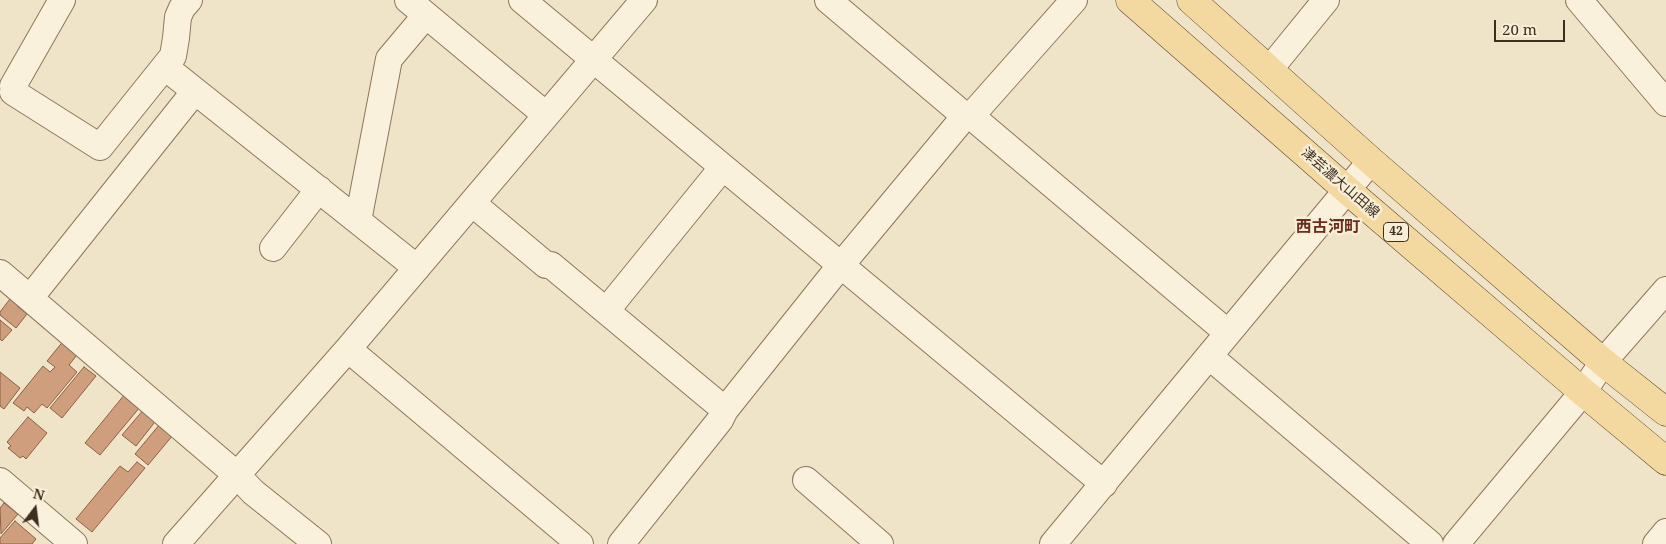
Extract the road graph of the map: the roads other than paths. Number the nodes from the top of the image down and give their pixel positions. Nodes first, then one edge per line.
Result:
1 (62, 0) edge
2 (189, 0) edge
3 (522, 0) edge
4 (644, 0) edge
5 (828, 0) edge
6 (1074, 0) edge
7 (1130, 0) edge
8 (1191, 0) edge
9 (1326, 0) edge
10 (1579, 0) edge
11 (417, 8) edge
12 (593, 60) junction
13 (165, 67) junction
14 (1269, 70) junction
15 (6, 91) edge
16 (195, 91) junction
17 (1666, 104) edge
18 (546, 115) junction
19 (968, 116) junction
20 (1371, 160) junction
21 (723, 167) junction
22 (318, 190) junction
23 (1347, 190) junction
24 (472, 203) junction
25 (358, 221) junction
26 (273, 248) dead end
27 (841, 266) junction
28 (417, 268) junction
29 (0, 273) edge
30 (1666, 290) edge
31 (30, 298) junction
32 (606, 311) junction
33 (1228, 333) junction
34 (348, 349) junction
35 (1209, 356) junction
36 (1603, 362) junction
37 (1583, 392) junction
38 (725, 410) junction
39 (1666, 412) edge
40 (1666, 461) edge
41 (237, 475) junction
42 (806, 480) dead end
43 (0, 481) edge
44 (1104, 484) junction
45 (1666, 532) edge
46 (74, 544) edge
47 (176, 544) edge
48 (318, 544) edge
49 (580, 544) edge
50 (620, 544) edge
51 (880, 544) edge
52 (1053, 544) edge
53 (1430, 544) edge
54 (1456, 544) edge
55 (1656, 544) edge

1 - 15 street
2 - 13 street
3 - 12 street
4 - 12 street
5 - 19 street
6 - 19 street
7 - 23 main road, 津芸濃大山田線 / 42
8 - 14 main road
9 - 14 street
10 - 17 street
11 - 18 street
11 - 25 street
12 - 18 street
12 - 21 street
13 - 15 street
13 - 16 street
14 - 20 main road
16 - 22 street
16 - 31 street
18 - 24 street
19 - 27 street
19 - 33 street
20 - 23 street
20 - 36 main road
21 - 27 street
21 - 32 street
22 - 25 street
22 - 26 street
23 - 33 street
23 - 37 main road, 津芸濃大山田線 / 42
24 - 28 street
24 - 32 street
25 - 28 street
27 - 38 street
27 - 44 street
28 - 34 street
29 - 31 street
30 - 36 street
31 - 41 street
32 - 38 street
33 - 35 street
34 - 41 street
34 - 49 street
35 - 44 street
35 - 53 street
36 - 37 street
36 - 39 main road
37 - 40 main road, 津芸濃大山田線 / 42
37 - 54 street
38 - 50 street
41 - 47 street
41 - 48 street
42 - 51 street
43 - 46 street
44 - 52 street
45 - 55 street

